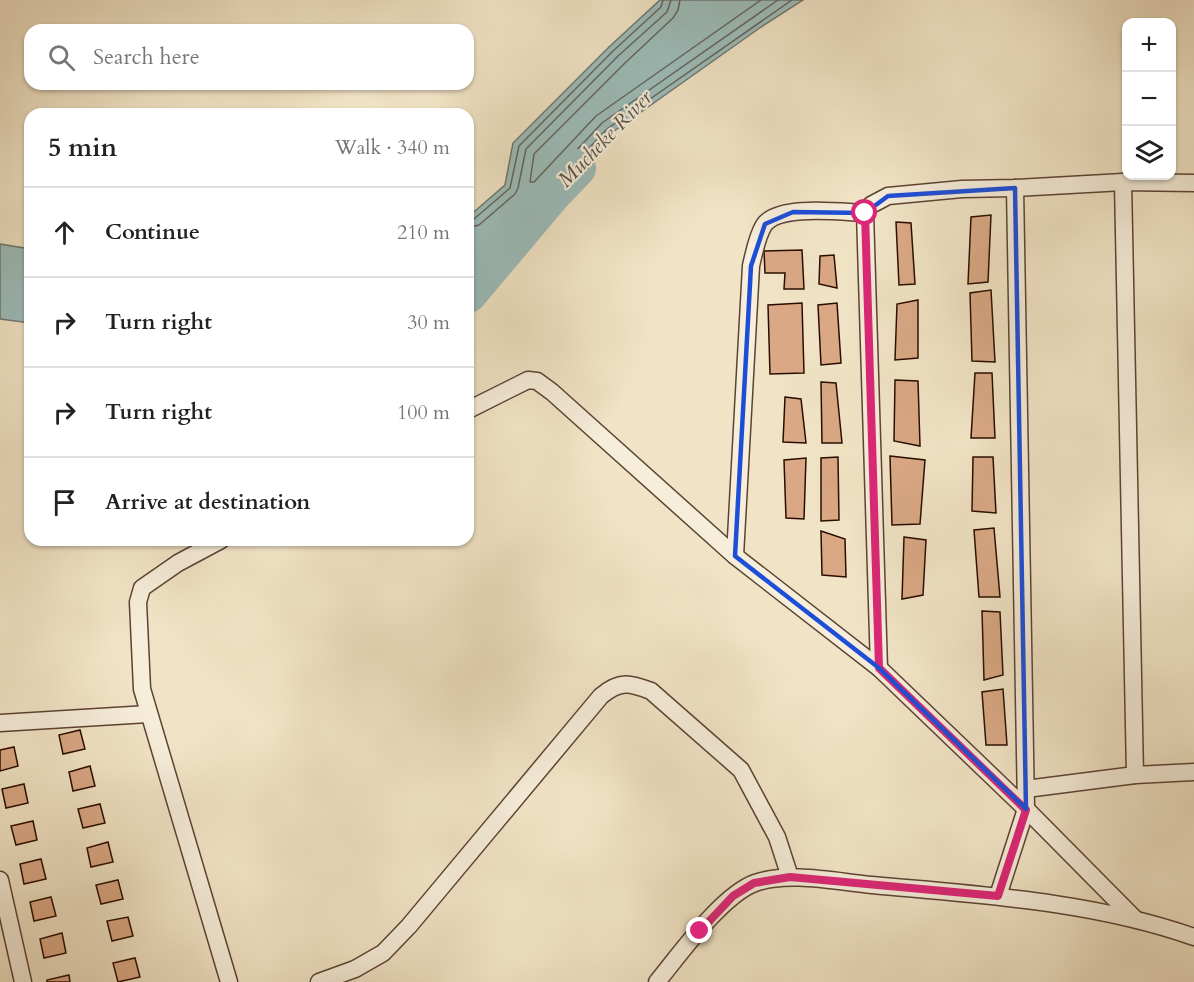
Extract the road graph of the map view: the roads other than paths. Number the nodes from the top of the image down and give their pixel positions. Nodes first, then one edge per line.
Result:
1 (1123, 182) junction
2 (1194, 183) edge
3 (1015, 188) junction
4 (865, 213) junction
5 (474, 407) edge
6 (209, 546) edge
7 (735, 556) junction
8 (879, 668) junction
9 (148, 714) junction
10 (0, 723) edge
11 (1194, 772) edge
12 (1135, 775) junction
13 (1026, 789) junction
14 (1026, 810) junction
15 (790, 877) junction
16 (0, 880) edge
17 (998, 896) junction
18 (1134, 918) junction
19 (1194, 937) edge
20 (23, 982) edge
21 (229, 982) edge
22 (320, 982) edge
23 (657, 982) edge

1 - 2 street
1 - 3 street
1 - 12 street
3 - 4 street
3 - 13 street
4 - 7 street
4 - 8 street
5 - 7 street
6 - 9 street
7 - 8 street
8 - 14 street
9 - 10 street
9 - 21 street
11 - 12 street
12 - 13 street
13 - 14 street
14 - 17 street
14 - 18 street
15 - 17 street
15 - 22 street
15 - 23 street
16 - 20 street
17 - 18 street
18 - 19 street

